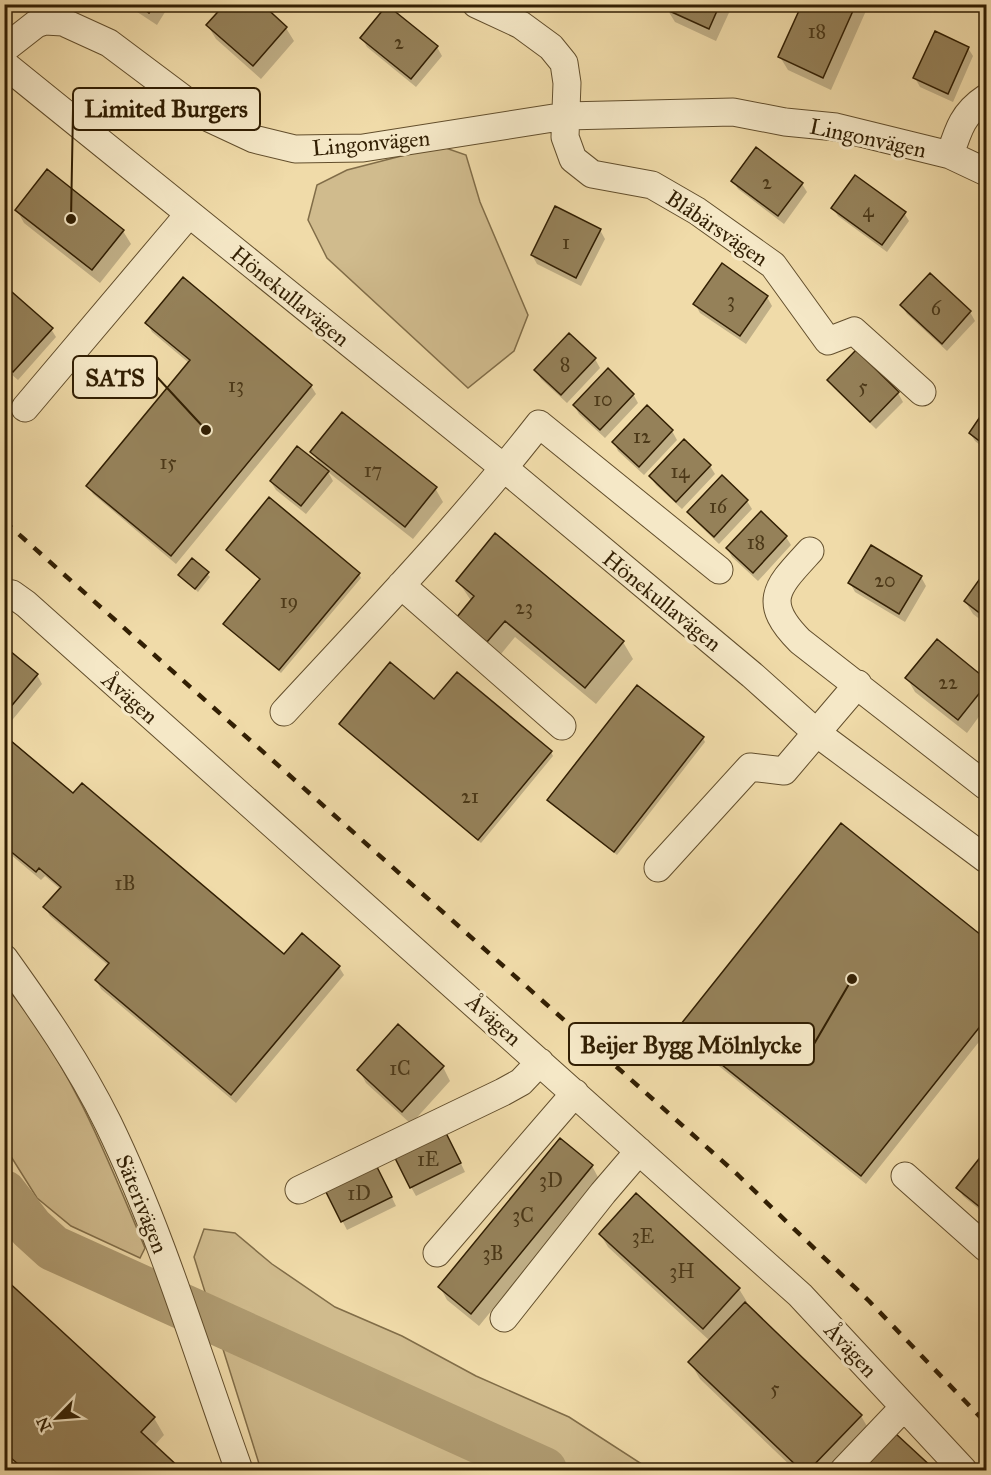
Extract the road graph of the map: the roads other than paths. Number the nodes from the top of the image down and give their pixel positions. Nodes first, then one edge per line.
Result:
1 (476, 4) edge
2 (38, 13) edge
3 (4, 49) edge
4 (4, 64) edge
5 (987, 99) edge
6 (566, 116) junction
7 (950, 155) junction
8 (987, 172) edge
9 (189, 214) junction
10 (922, 392) dead end
11 (25, 408) dead end
12 (504, 468) junction
13 (810, 550) dead end
14 (719, 570) dead end
15 (401, 585) junction
16 (4, 593) edge
17 (858, 684) junction
18 (284, 712) dead end
19 (562, 726) dead end
20 (818, 734) junction
21 (987, 786) edge
22 (987, 860) edge
23 (658, 867) dead end
24 (4, 958) edge
25 (540, 1062) junction
26 (575, 1093) junction
27 (639, 1151) junction
28 (905, 1176) dead end
29 (299, 1190) dead end
30 (987, 1248) edge
31 (437, 1253) dead end
32 (504, 1318) dead end
33 (904, 1407) junction
34 (239, 1470) edge
35 (844, 1470) edge
36 (963, 1470) edge

1 - 6 street
2 - 3 street, Lingonvägen
2 - 6 street, Lingonvägen
4 - 9 street, Hönekullavägen
5 - 7 street
6 - 7 street, Lingonvägen
6 - 10 street, Blåbärsvägen
7 - 8 street, Lingonvägen
9 - 11 street
9 - 12 street, Hönekullavägen
12 - 14 street
12 - 15 street
12 - 20 street, Hönekullavägen
13 - 17 street
15 - 18 street
15 - 19 street
16 - 25 street, Åvägen
17 - 20 street
17 - 21 street
20 - 22 street, Hönekullavägen
20 - 23 street
24 - 34 street, Säterivägen
25 - 26 street, Åvägen
25 - 29 street
26 - 27 street, Åvägen
26 - 31 street
27 - 32 street
27 - 33 street, Åvägen
28 - 30 street
33 - 35 street
33 - 36 street, Åvägen

